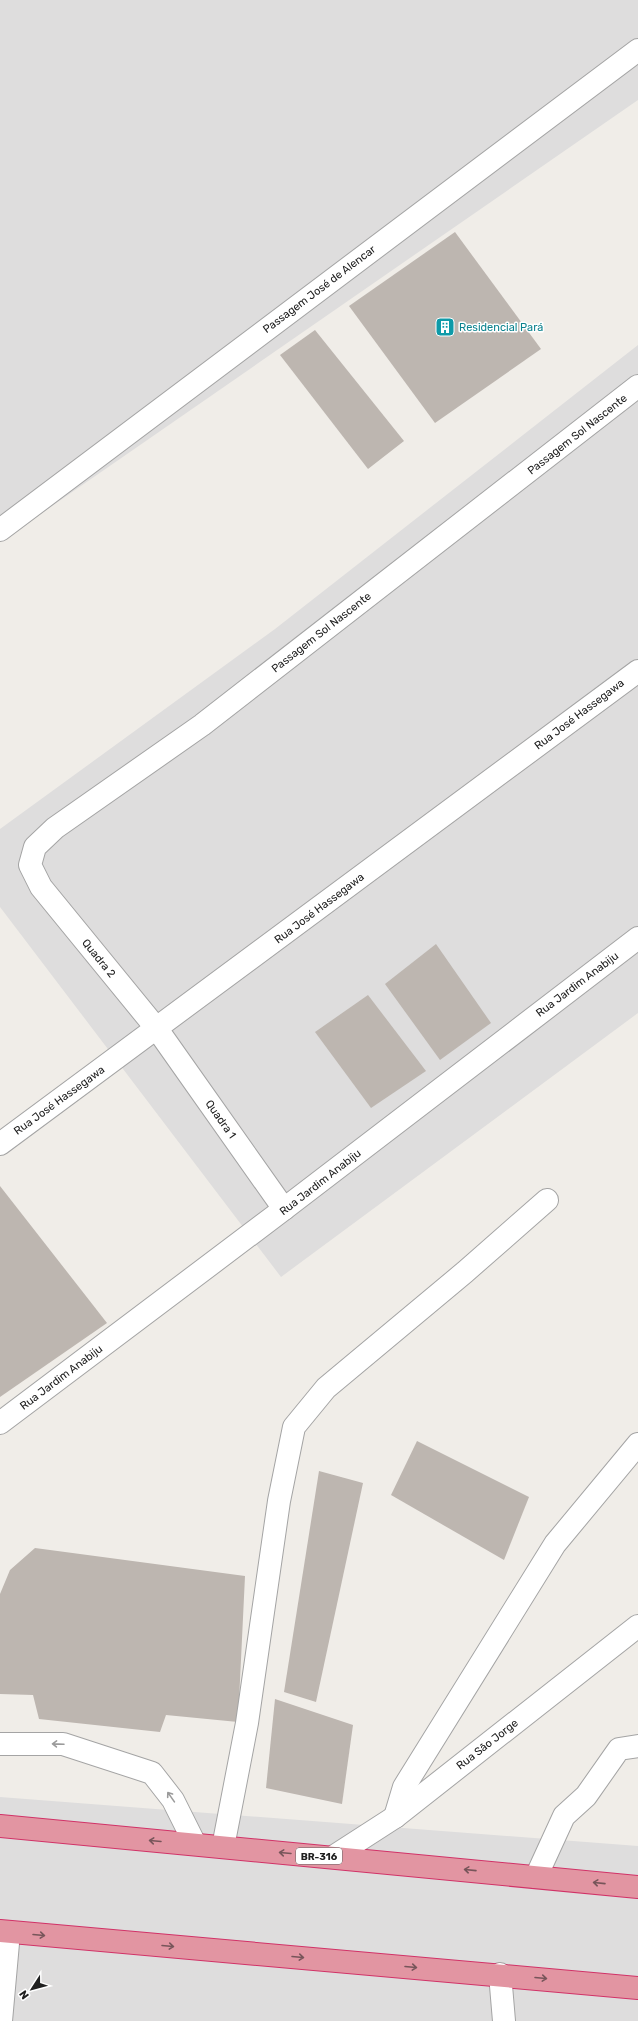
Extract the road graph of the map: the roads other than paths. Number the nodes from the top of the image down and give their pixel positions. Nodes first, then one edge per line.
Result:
1 (638, 50) edge
2 (638, 386) edge
3 (0, 530) edge
4 (638, 671) edge
5 (41, 887) joint
6 (638, 938) edge
7 (157, 1029) junction
8 (0, 1144) edge
9 (547, 1200) dead end
10 (284, 1209) junction
11 (0, 1424) edge
12 (638, 1444) edge
13 (638, 1626) edge
14 (0, 1744) edge
15 (638, 1746) edge
16 (395, 1817) junction
17 (0, 1826) edge
18 (195, 1844) junction
19 (223, 1847) junction
20 (332, 1857) junction
21 (536, 1877) junction
22 (638, 1887) edge
23 (4, 1931) edge
24 (500, 1974) junction
25 (638, 1988) edge
26 (1, 2021) edge
27 (504, 2021) edge

1 - 3 street, Passagem José de Alencar
2 - 5 street, Passagem Sol Nascente
4 - 7 street, Rua José Hassegawa
5 - 7 street, Quadra 2
6 - 10 street, Rua Jardim Anabiju
7 - 8 street, Rua José Hassegawa
7 - 10 street, Quadra 1
9 - 19 street
10 - 11 street, Rua Jardim Anabiju
12 - 16 street
13 - 16 street, Rua São Jorge
18 -> 14 street
15 - 21 street
16 - 20 street, Rua São Jorge
18 -> 17 highway, BR-316
18 - 19 highway, BR-316
20 -> 19 highway, BR-316
21 -> 20 highway, BR-316
22 -> 21 highway, BR-316
23 -> 24 highway
23 - 26 street
24 -> 25 highway
24 - 27 street

